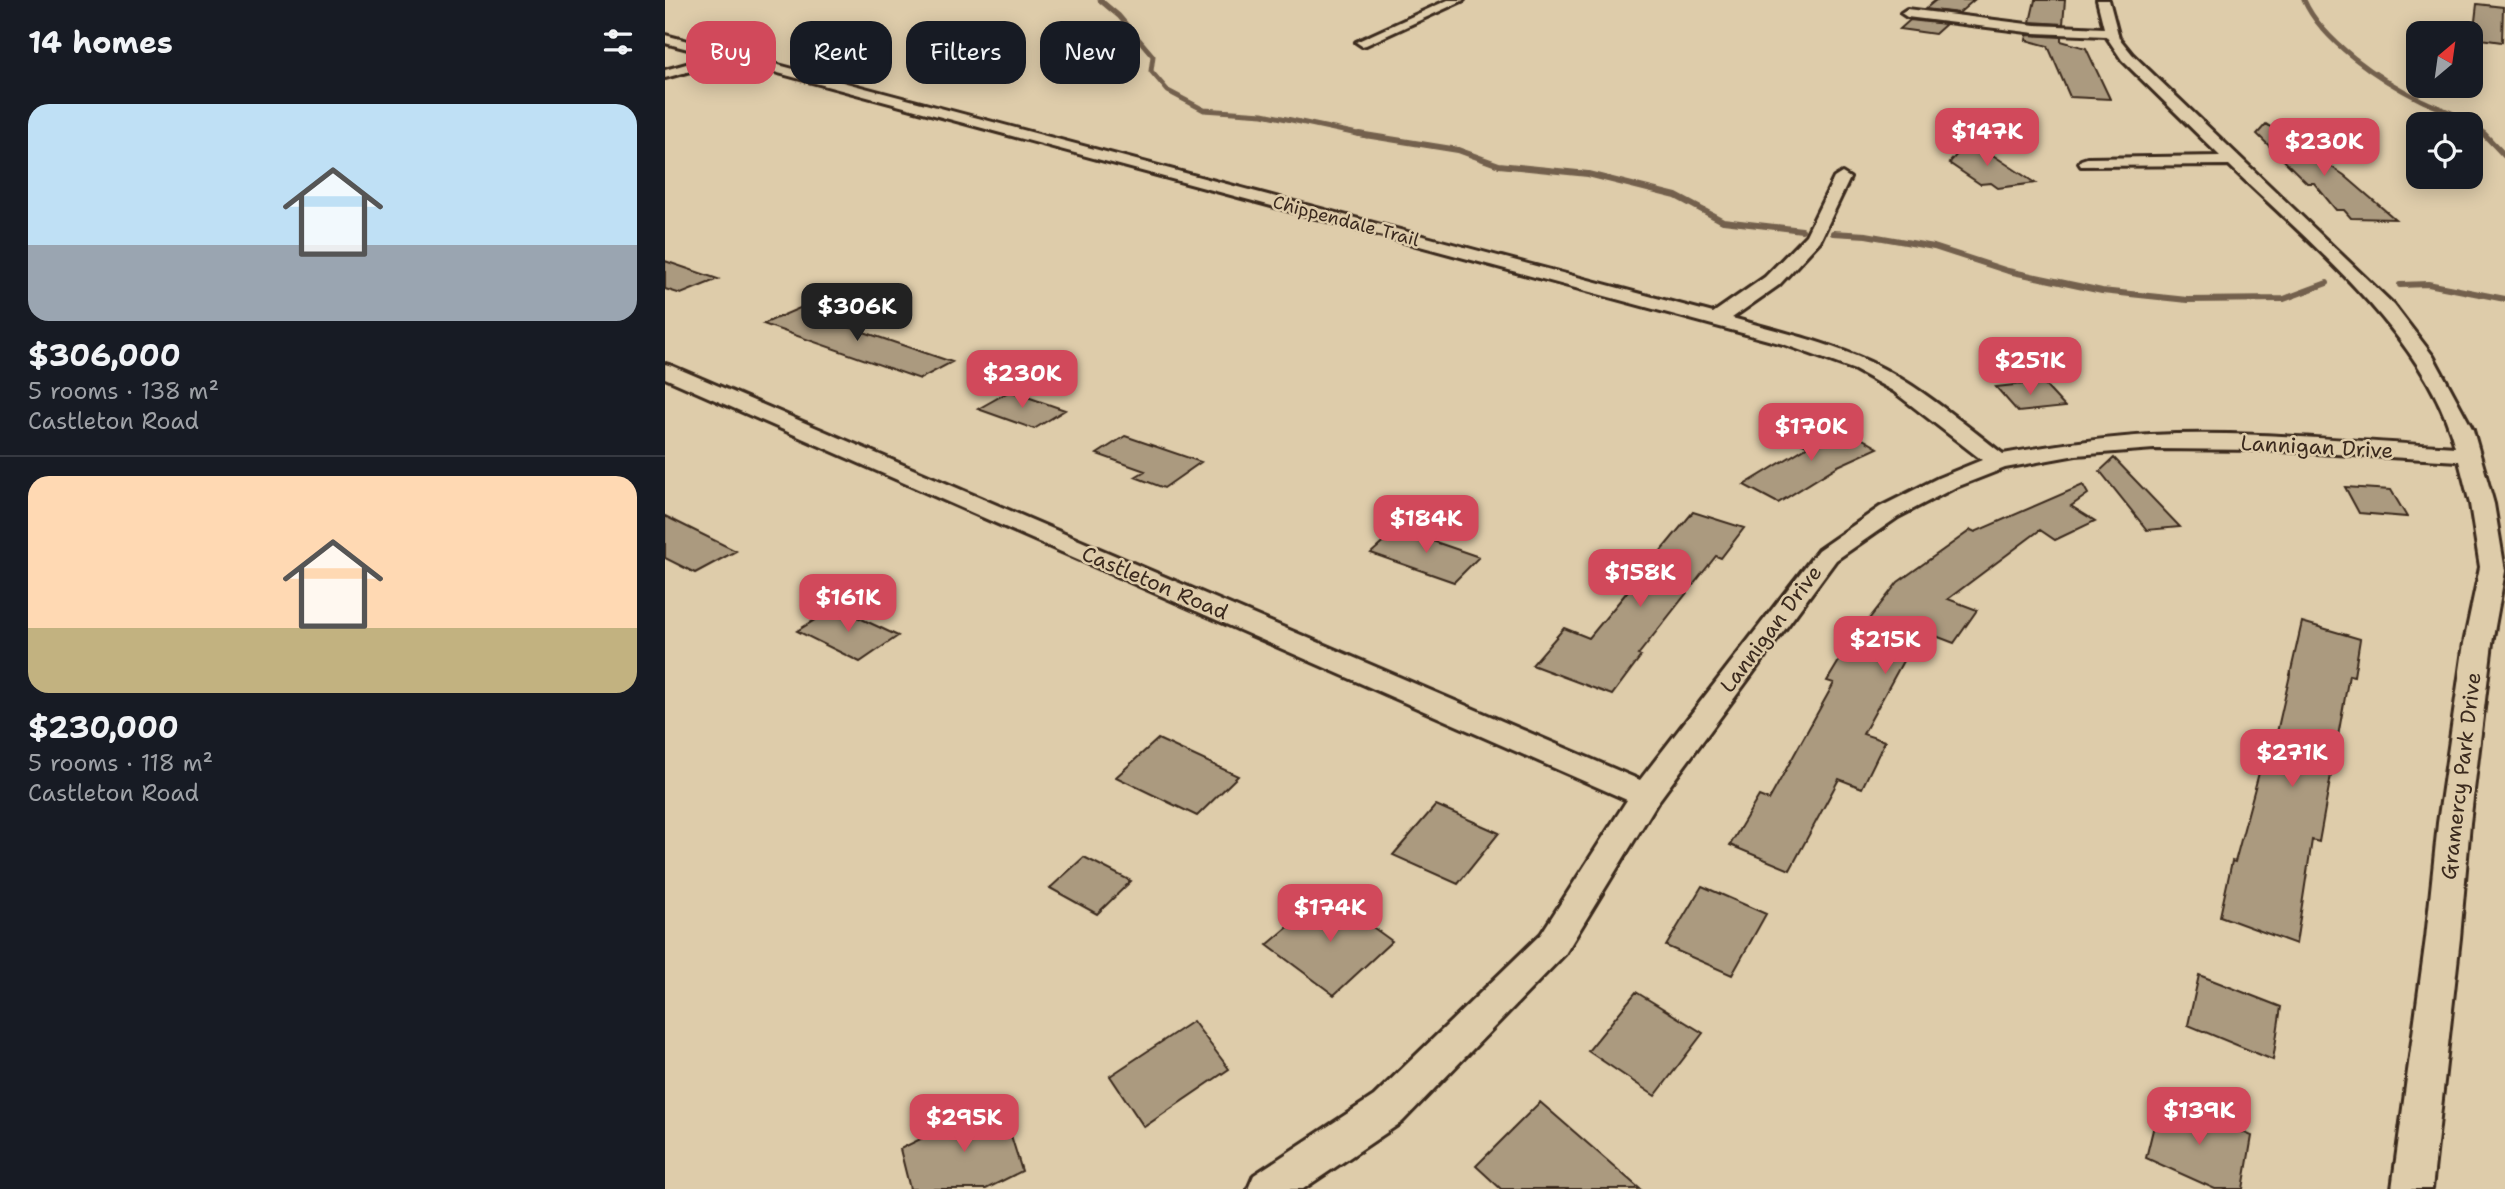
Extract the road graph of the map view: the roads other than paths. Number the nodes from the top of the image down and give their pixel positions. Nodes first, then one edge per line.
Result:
1 (1458, 0) edge
2 (2103, 0) edge
3 (1907, 13) dead end
4 (2111, 32) junction
5 (665, 39) edge
6 (1362, 42) dead end
7 (686, 45) edge
8 (686, 69) edge
9 (776, 69) edge
10 (665, 75) edge
11 (2234, 160) junction
12 (2087, 163) dead end
13 (1842, 177) dead end
14 (1718, 319) junction
15 (665, 370) edge
16 (2469, 455) junction
17 (1999, 462) junction
18 (2499, 569) edge
19 (1646, 795) junction
20 (1268, 1189) edge
21 (2412, 1189) edge

1 - 6 street
2 - 4 street, Gramercy Park Drive
3 - 4 street
4 - 11 street, Gramercy Park Drive
5 - 7 street, Chippendale Trail
8 - 10 street
9 - 14 street, Chippendale Trail
11 - 12 street
11 - 16 street, Gramercy Park Drive
13 - 14 street
14 - 17 street, Chippendale Trail
15 - 19 street, Castleton Road
16 - 17 street, Lannigan Drive
16 - 18 street, Gramercy Park Drive
17 - 19 street, Lannigan Drive
18 - 21 street, Gramercy Park Drive
19 - 20 street, Lannigan Drive

